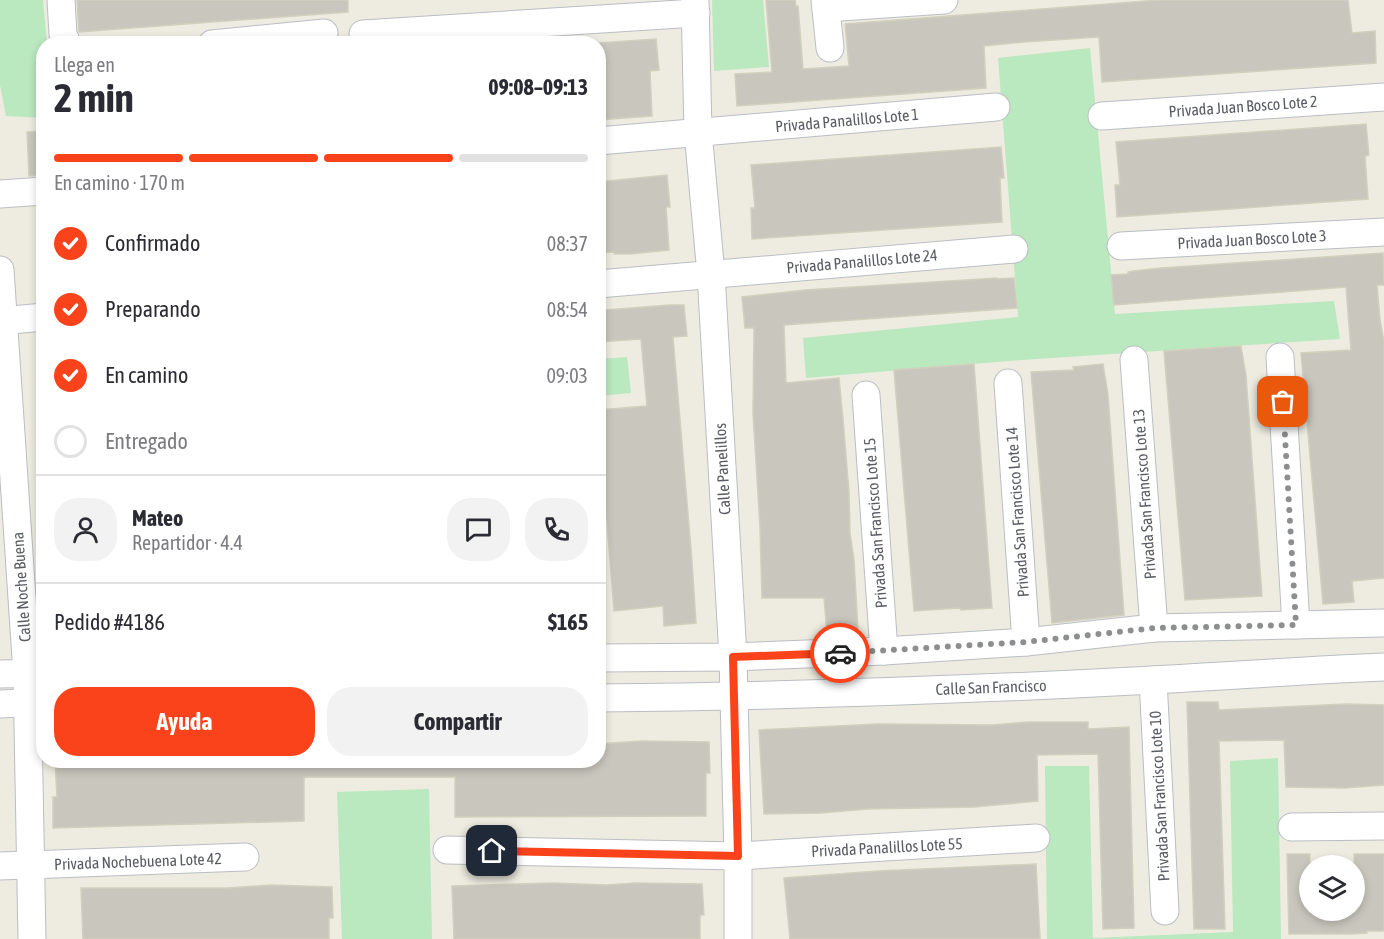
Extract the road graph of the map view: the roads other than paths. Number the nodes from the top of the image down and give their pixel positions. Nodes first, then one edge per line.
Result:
1 (61, 0) edge
2 (944, 0) edge
3 (826, 4) edge
4 (695, 7) edge
5 (551, 11) edge
6 (324, 33) dead end
7 (363, 34) dead end
8 (64, 36) edge
9 (293, 36) edge
10 (830, 48) dead end
11 (1384, 97) edge
12 (996, 107) dead end
13 (1102, 116) dead end
14 (698, 132) junction
15 (606, 140) edge
16 (36, 192) edge
17 (0, 194) edge
18 (1384, 232) edge
19 (1121, 246) dead end
20 (1014, 249) dead end
21 (0, 270) edge
22 (711, 274) junction
23 (606, 283) edge
24 (36, 318) edge
25 (2, 321) edge
26 (1280, 357) dead end
27 (1134, 360) dead end
28 (1008, 383) dead end
29 (866, 395) dead end
30 (1384, 623) edge
31 (1296, 625) junction
32 (1154, 628) junction
33 (1026, 642) junction
34 (884, 651) junction
35 (733, 657) junction
36 (606, 658) edge
37 (1384, 667) edge
38 (35, 673) edge
39 (0, 674) edge
40 (1153, 680) junction
41 (734, 697) junction
42 (606, 698) edge
43 (23, 703) edge
44 (1384, 826) edge
45 (1292, 827) dead end
46 (1036, 838) dead end
47 (447, 850) dead end
48 (738, 856) junction
49 (245, 857) dead end
50 (30, 865) junction
51 (0, 866) edge
52 (1166, 911) dead end
53 (32, 939) edge
54 (738, 939) edge

1 - 8 street
2 - 3 street
3 - 10 street
4 - 5 street
4 - 14 street, Calle Panelillos
5 - 7 street
6 - 9 street
11 - 13 street, Privada Juan Bosco Lote 2
12 - 14 street, Privada Panalillos Lote 1
14 - 15 street, Privada Panalillos Lote 1
14 - 22 street, Calle Panelillos
16 - 17 street
18 - 19 street, Privada Juan Bosco Lote 3
20 - 22 street, Privada Panalillos Lote 24
21 - 25 street, Calle Noche Buena
22 - 23 street, Privada Panalillos Lote 24
22 - 35 street, Calle Panelillos
24 - 25 street
25 - 38 street, Calle Noche Buena
26 - 31 street
27 - 32 street, Privada San Francisco Lote 13
28 - 33 street, Privada San Francisco Lote 14
29 - 34 street, Privada San Francisco Lote 15
30 - 31 street
31 - 32 street
32 - 33 street
33 - 34 street
34 - 35 street
35 - 36 street
35 - 41 street, Calle Panelillos
37 - 40 street, Calle San Francisco
38 - 39 street
38 - 43 street, Calle Noche Buena
40 - 41 street, Calle San Francisco
40 - 52 street, Privada San Francisco Lote 10
41 - 42 street, Calle San Francisco
41 - 48 street, Calle Panelillos
43 - 50 street, Calle Noche Buena
44 - 45 street
46 - 48 street, Privada Panalillos Lote 55
47 - 48 street, Privada Panalillos Lote 55
48 - 54 street, Calle Panelillos
49 - 50 street, Privada Nochebuena Lote 42
50 - 51 street, Privada Nochebuena Lote 42
50 - 53 street, Calle Noche Buena

